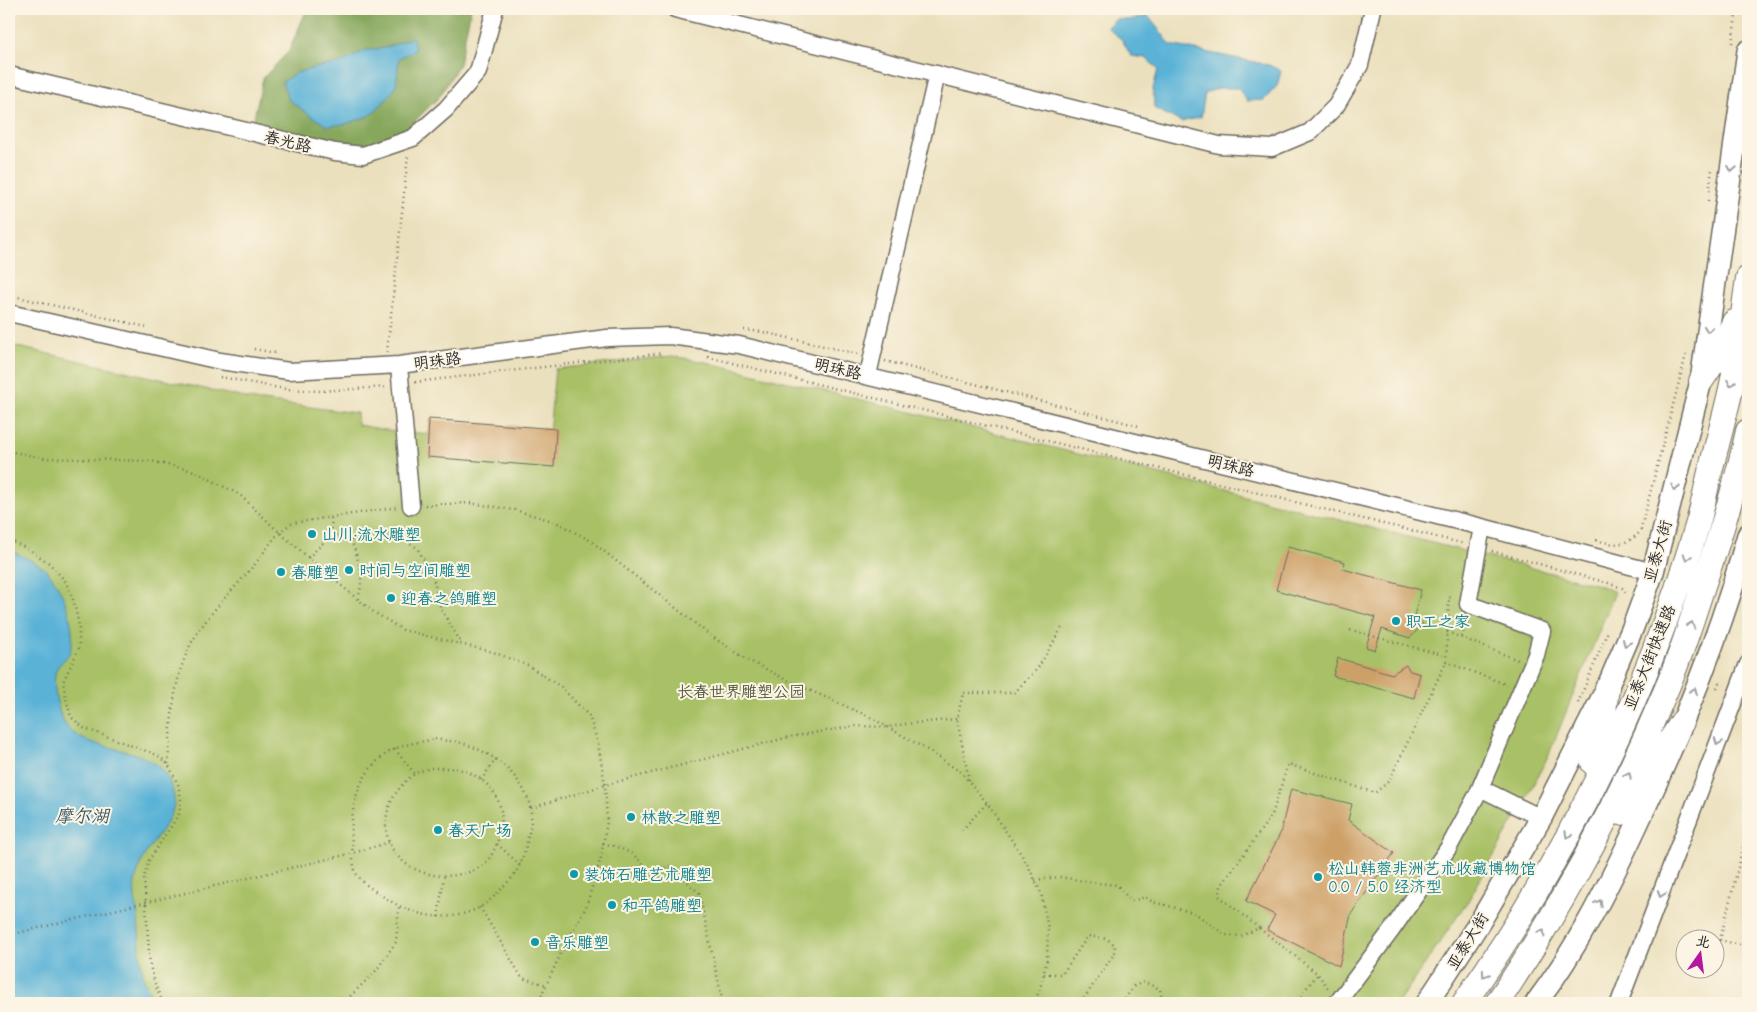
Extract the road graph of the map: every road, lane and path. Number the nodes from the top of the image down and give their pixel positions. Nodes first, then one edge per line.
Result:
1 (495, 9) edge
2 (675, 9) edge
3 (1373, 9) edge
4 (1737, 9) edge
5 (1740, 49) edge
6 (937, 74) junction
7 (9, 75) edge
8 (410, 140) junction
9 (1713, 167) dead end
10 (1707, 204) dead end
11 (1747, 289) edge
12 (9, 295) edge
13 (9, 312) edge
14 (154, 329) dead end
15 (737, 329) dead end
16 (249, 349) dead end
17 (1687, 351) dead end
18 (387, 352) junction
19 (670, 352) dead end
20 (379, 353) dead end
21 (284, 354) dead end
22 (700, 355) dead end
23 (397, 358) junction
24 (871, 358) junction
25 (868, 375) junction
26 (219, 377) dead end
27 (1701, 381) junction
28 (401, 386) junction
29 (1144, 427) dead end
30 (1748, 430) edge
31 (9, 451) edge
32 (411, 506) junction
33 (331, 517) junction
34 (1482, 528) junction
35 (279, 532) junction
36 (332, 534) junction
37 (1748, 536) edge
38 (9, 540) edge
39 (351, 540) junction
40 (1595, 540) dead end
41 (1478, 548) junction
42 (308, 558) junction
43 (1653, 572) junction
44 (1622, 588) dead end
45 (358, 599) junction
46 (1471, 606) junction
47 (1063, 626) dead end
48 (1350, 630) dead end
49 (1447, 632) junction
50 (1608, 632) dead end
51 (1460, 637) junction
52 (462, 644) junction
53 (1446, 656) junction
54 (1446, 662) junction
55 (1748, 664) edge
56 (1532, 665) junction
57 (1509, 686) dead end
58 (1607, 688) junction
59 (1576, 707) dead end
60 (957, 719) junction
61 (1682, 722) junction
62 (888, 727) junction
63 (395, 749) junction
64 (496, 759) junction
65 (168, 764) junction
66 (414, 774) junction
67 (481, 780) junction
68 (969, 781) junction
69 (605, 785) junction
70 (1480, 788) junction
71 (987, 803) junction
72 (531, 808) junction
73 (1582, 810) junction
74 (1541, 818) junction
75 (1748, 828) edge
76 (962, 830) dead end
77 (1597, 838) junction
78 (390, 842) junction
79 (603, 843) junction
80 (498, 844) junction
81 (353, 853) junction
82 (520, 864) junction
83 (444, 876) junction
84 (1035, 880) junction
85 (145, 902) junction
86 (399, 906) junction
87 (480, 907) junction
88 (438, 917) junction
89 (1258, 928) junction
90 (9, 935) edge
91 (1748, 947) edge
92 (1044, 974) junction
93 (1318, 974) junction
94 (547, 985) junction
95 (164, 1003) edge
96 (343, 1003) edge
97 (538, 1003) edge
98 (723, 1003) edge
99 (1034, 1003) edge
100 (1081, 1003) edge
101 (1122, 1003) edge
102 (1163, 1003) edge
103 (1294, 1003) edge
104 (1337, 1003) edge
105 (1427, 1003) edge
106 (1464, 1003) edge
107 (1497, 1003) edge
108 (1536, 1003) edge
109 (1619, 1003) edge

1 - 8 street, 春光路
2 - 6 street
3 - 6 street
4 - 5 path
5 -> 27 main road, 亚泰大街
6 - 24 street
7 - 8 street, 春光路
8 - 18 path
9 - 10 path
11 - 27 highway
11 -> 73 highway, 亚泰大街快速路
12 - 14 path
13 - 23 street, 明珠路
15 - 24 path
16 - 21 path
17 - 40 path
18 - 20 path
18 - 23 path
19 - 28 path
22 - 41 path
23 - 25 street, 明珠路
23 - 28 street
24 - 25 street
24 - 29 path
25 - 34 street, 明珠路
26 - 28 path
27 -> 43 main road, 亚泰大街
28 - 32 street
77 -> 30 highway, 亚泰大街快速路
31 - 35 path
32 - 33 path
32 - 62 path
33 - 35 path
33 - 36 path
34 - 41 street
34 - 43 street, 明珠路
35 - 42 path
35 - 65 path
36 - 39 path
36 - 42 path
61 -> 37 main road
38 - 65 path
39 - 45 path
39 - 52 path
41 - 44 path
41 - 46 street
42 - 45 path
43 -> 58 main road, 亚泰大街
45 - 52 path
46 - 49 path
46 - 51 path
46 - 56 street
47 - 60 path
48 - 53 path
49 - 51 path
49 - 53 path
50 - 59 path
51 - 56 path
52 - 69 path
53 - 54 path
54 - 57 path
54 - 89 path
55 -> 109 street
56 - 70 street
58 - 73 highway
58 - 74 main road, 亚泰大街
60 - 62 path
60 - 68 path
61 - 77 highway
108 -> 61 main road
62 - 68 path
62 - 69 path
63 - 64 path
63 - 66 path
63 - 81 path
64 - 67 path
64 - 72 path
65 - 85 path
66 - 67 path
66 - 78 path
67 - 80 path
68 - 71 path
69 - 72 path
69 - 79 path
70 - 74 street
70 - 104 street
71 - 76 path
71 - 84 path
72 - 82 path
73 -> 106 highway, 亚泰大街快速路
74 - 105 main road, 亚泰大街
75 - 91 path
107 -> 77 highway, 亚泰大街快速路
78 - 81 path
78 - 83 path
79 - 94 path
79 - 98 path
80 - 82 path
80 - 83 path
81 - 85 path
81 - 86 path
82 - 87 path
83 - 88 path
84 - 89 path
84 - 92 path
85 - 90 path
85 - 95 path
86 - 88 path
86 - 96 path
87 - 88 path
87 - 94 path
89 - 93 path
92 - 99 path
92 - 100 path
93 - 103 path
93 - 104 path
94 - 97 path
101 - 102 path

